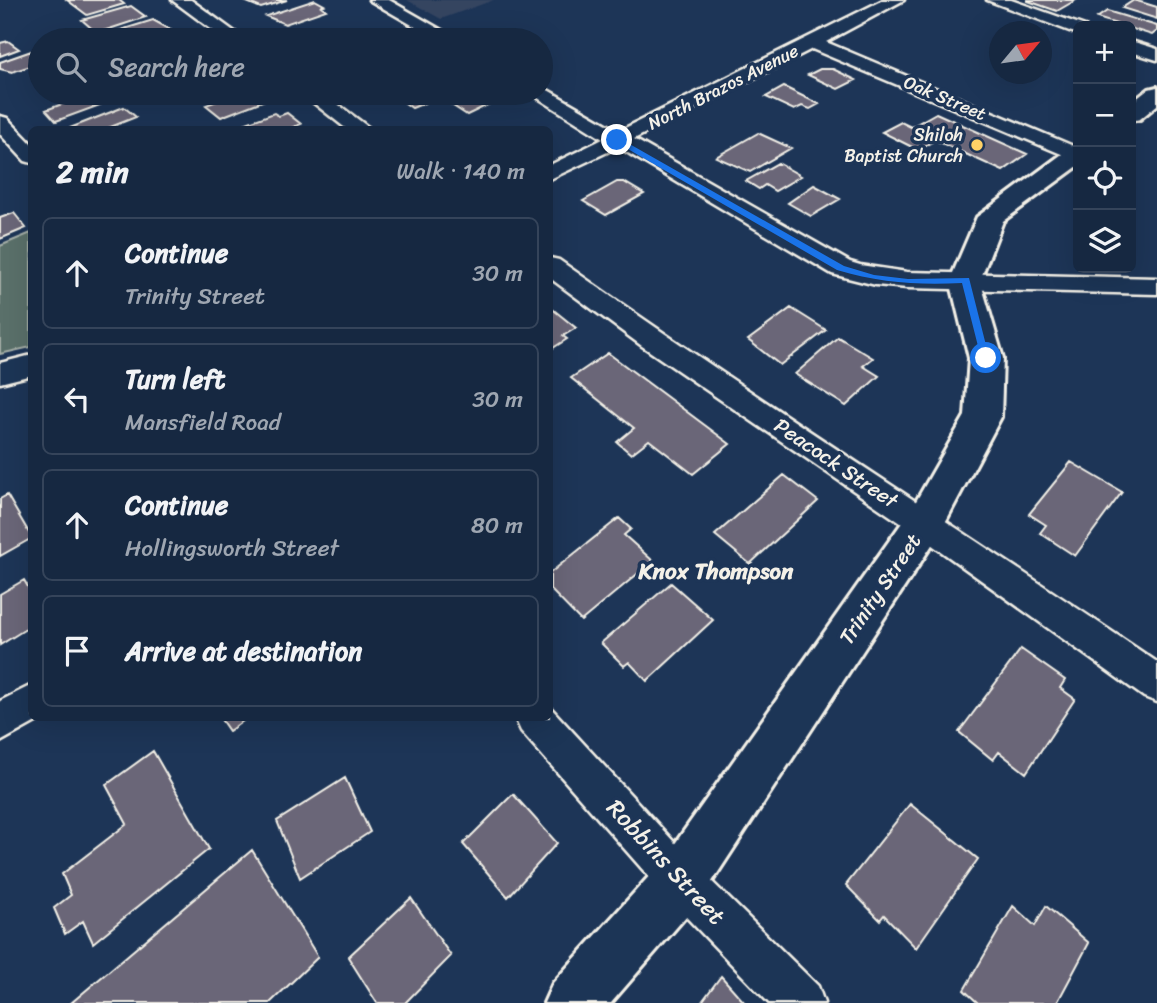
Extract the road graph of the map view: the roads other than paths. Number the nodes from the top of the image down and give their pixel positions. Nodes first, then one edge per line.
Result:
1 (180, 0) edge
2 (377, 0) edge
3 (896, 0) edge
4 (995, 0) edge
5 (1073, 26) edge
6 (220, 28) edge
7 (428, 28) edge
8 (812, 41) junction
9 (1136, 48) edge
10 (1157, 55) edge
11 (1157, 94) edge
12 (553, 101) edge
13 (328, 105) edge
14 (1136, 110) edge
15 (0, 122) edge
16 (356, 126) edge
17 (617, 140) junction
18 (28, 153) edge
19 (1073, 153) edge
20 (2, 157) dead end
21 (1073, 159) edge
22 (553, 172) edge
23 (553, 268) edge
24 (965, 280) junction
25 (1157, 286) edge
26 (28, 366) edge
27 (0, 373) edge
28 (925, 522) junction
29 (1157, 684) edge
30 (28, 706) edge
31 (537, 721) edge
32 (0, 723) edge
33 (681, 881) junction
34 (573, 1003) edge
35 (801, 1003) edge

1 - 6 street
2 - 7 street
3 - 8 street, North Brazos Avenue
4 - 5 street
8 - 17 street, North Brazos Avenue
8 - 19 street, Oak Street
9 - 10 street
11 - 14 street
12 - 17 street
13 - 16 street
15 - 18 street
17 - 22 street, North Brazos Avenue
17 - 24 street
18 - 20 street
21 - 24 street
23 - 28 street, Peacock Street
24 - 25 street
24 - 28 street, Trinity Street
26 - 27 street
28 - 29 street, Peacock Street
28 - 33 street, Trinity Street
30 - 32 street
31 - 33 street, Robbins Street
33 - 34 street, Trinity Street
33 - 35 street, Robbins Street

